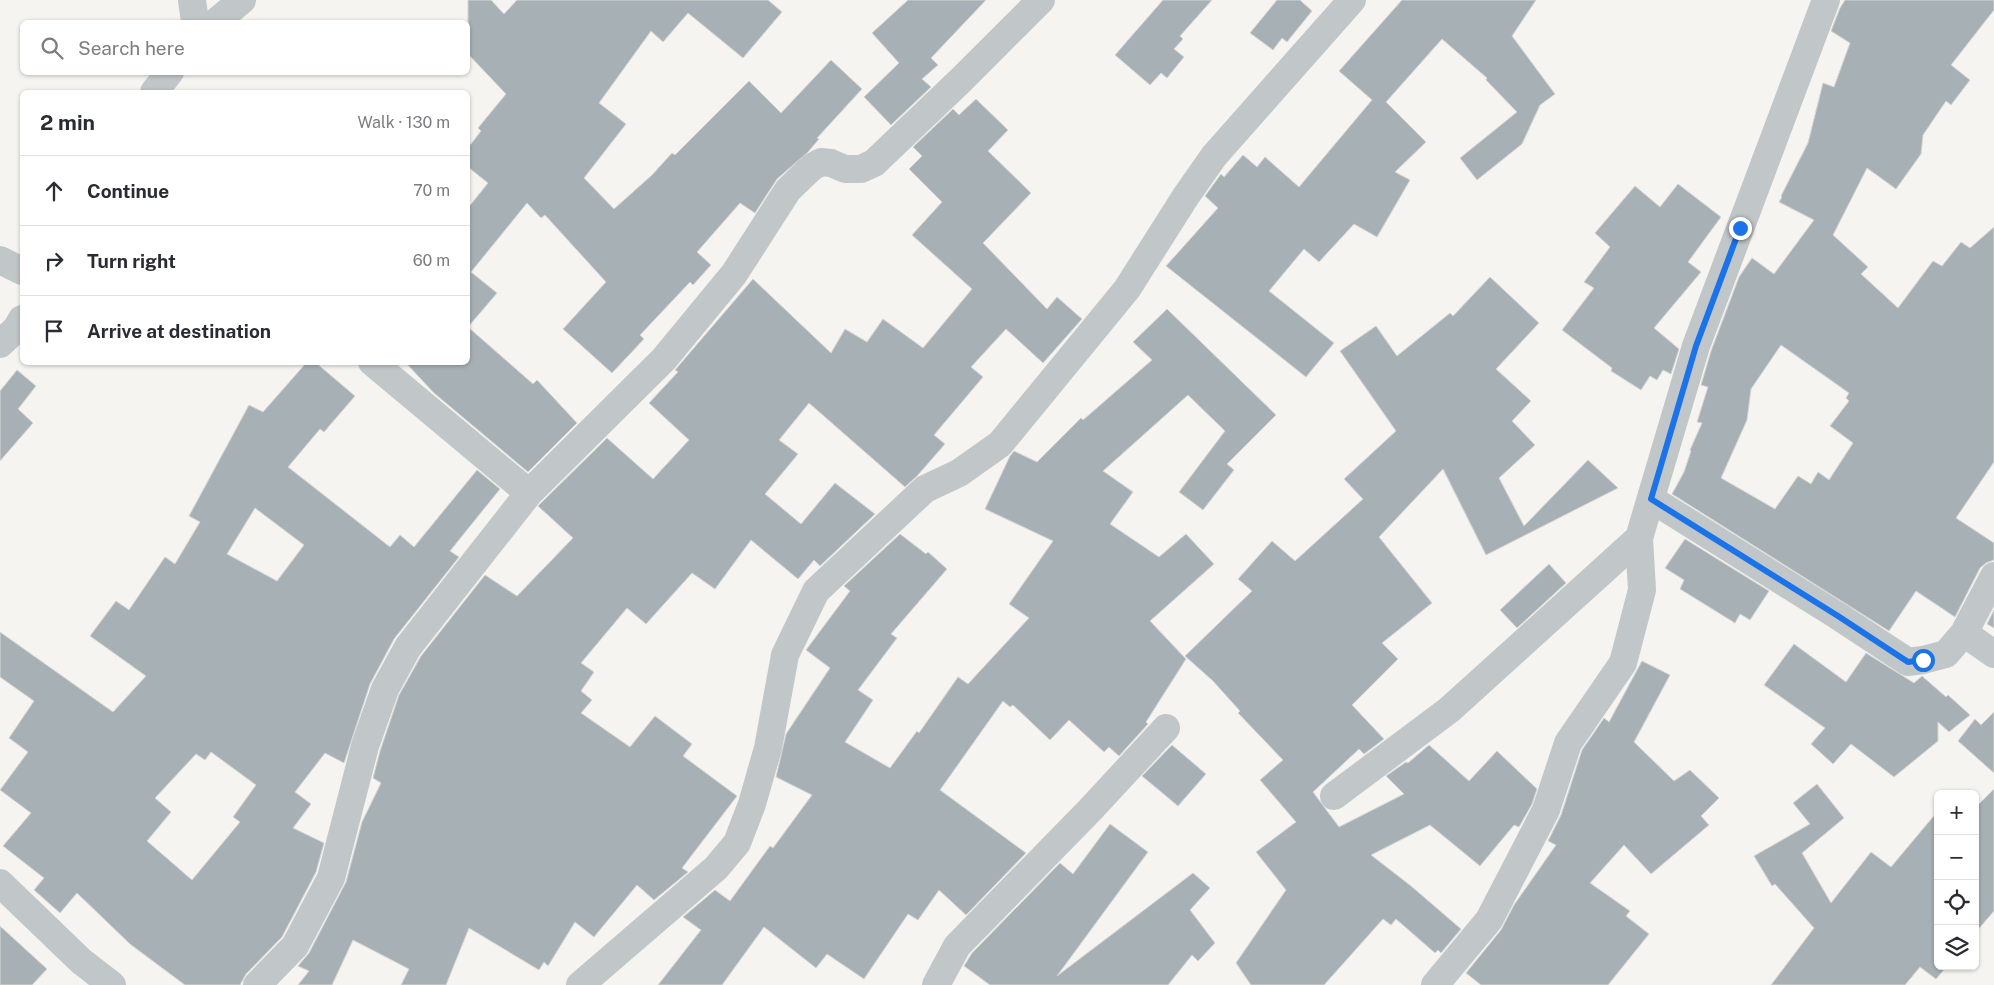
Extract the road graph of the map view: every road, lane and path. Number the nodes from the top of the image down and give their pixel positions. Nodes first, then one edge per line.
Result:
1 (192, 0) edge
2 (242, 0) edge
3 (1041, 0) edge
4 (1352, 0) edge
5 (1826, 0) edge
6 (195, 20) edge
7 (218, 20) edge
8 (168, 75) edge
9 (156, 90) edge
10 (0, 260) edge
11 (20, 269) edge
12 (20, 322) edge
13 (0, 344) edge
14 (376, 365) edge
15 (529, 493) junction
16 (1651, 499) junction
17 (1640, 538) junction
18 (1994, 576) edge
19 (1964, 633) junction
20 (1994, 654) edge
21 (1166, 728) dead end
22 (1334, 796) dead end
23 (0, 883) edge
24 (1447, 981) edge
25 (112, 985) edge
26 (258, 985) edge
27 (580, 985) edge
28 (936, 985) edge

1 - 6 street
2 - 7 street
3 - 15 street
4 - 27 street
5 - 16 street
8 - 9 street
10 - 11 street
12 - 13 street
14 - 15 street
15 - 26 street
16 - 17 street
16 - 19 street
17 - 22 street
17 - 24 street
18 - 19 street
19 - 20 street
21 - 28 street
23 - 25 street

